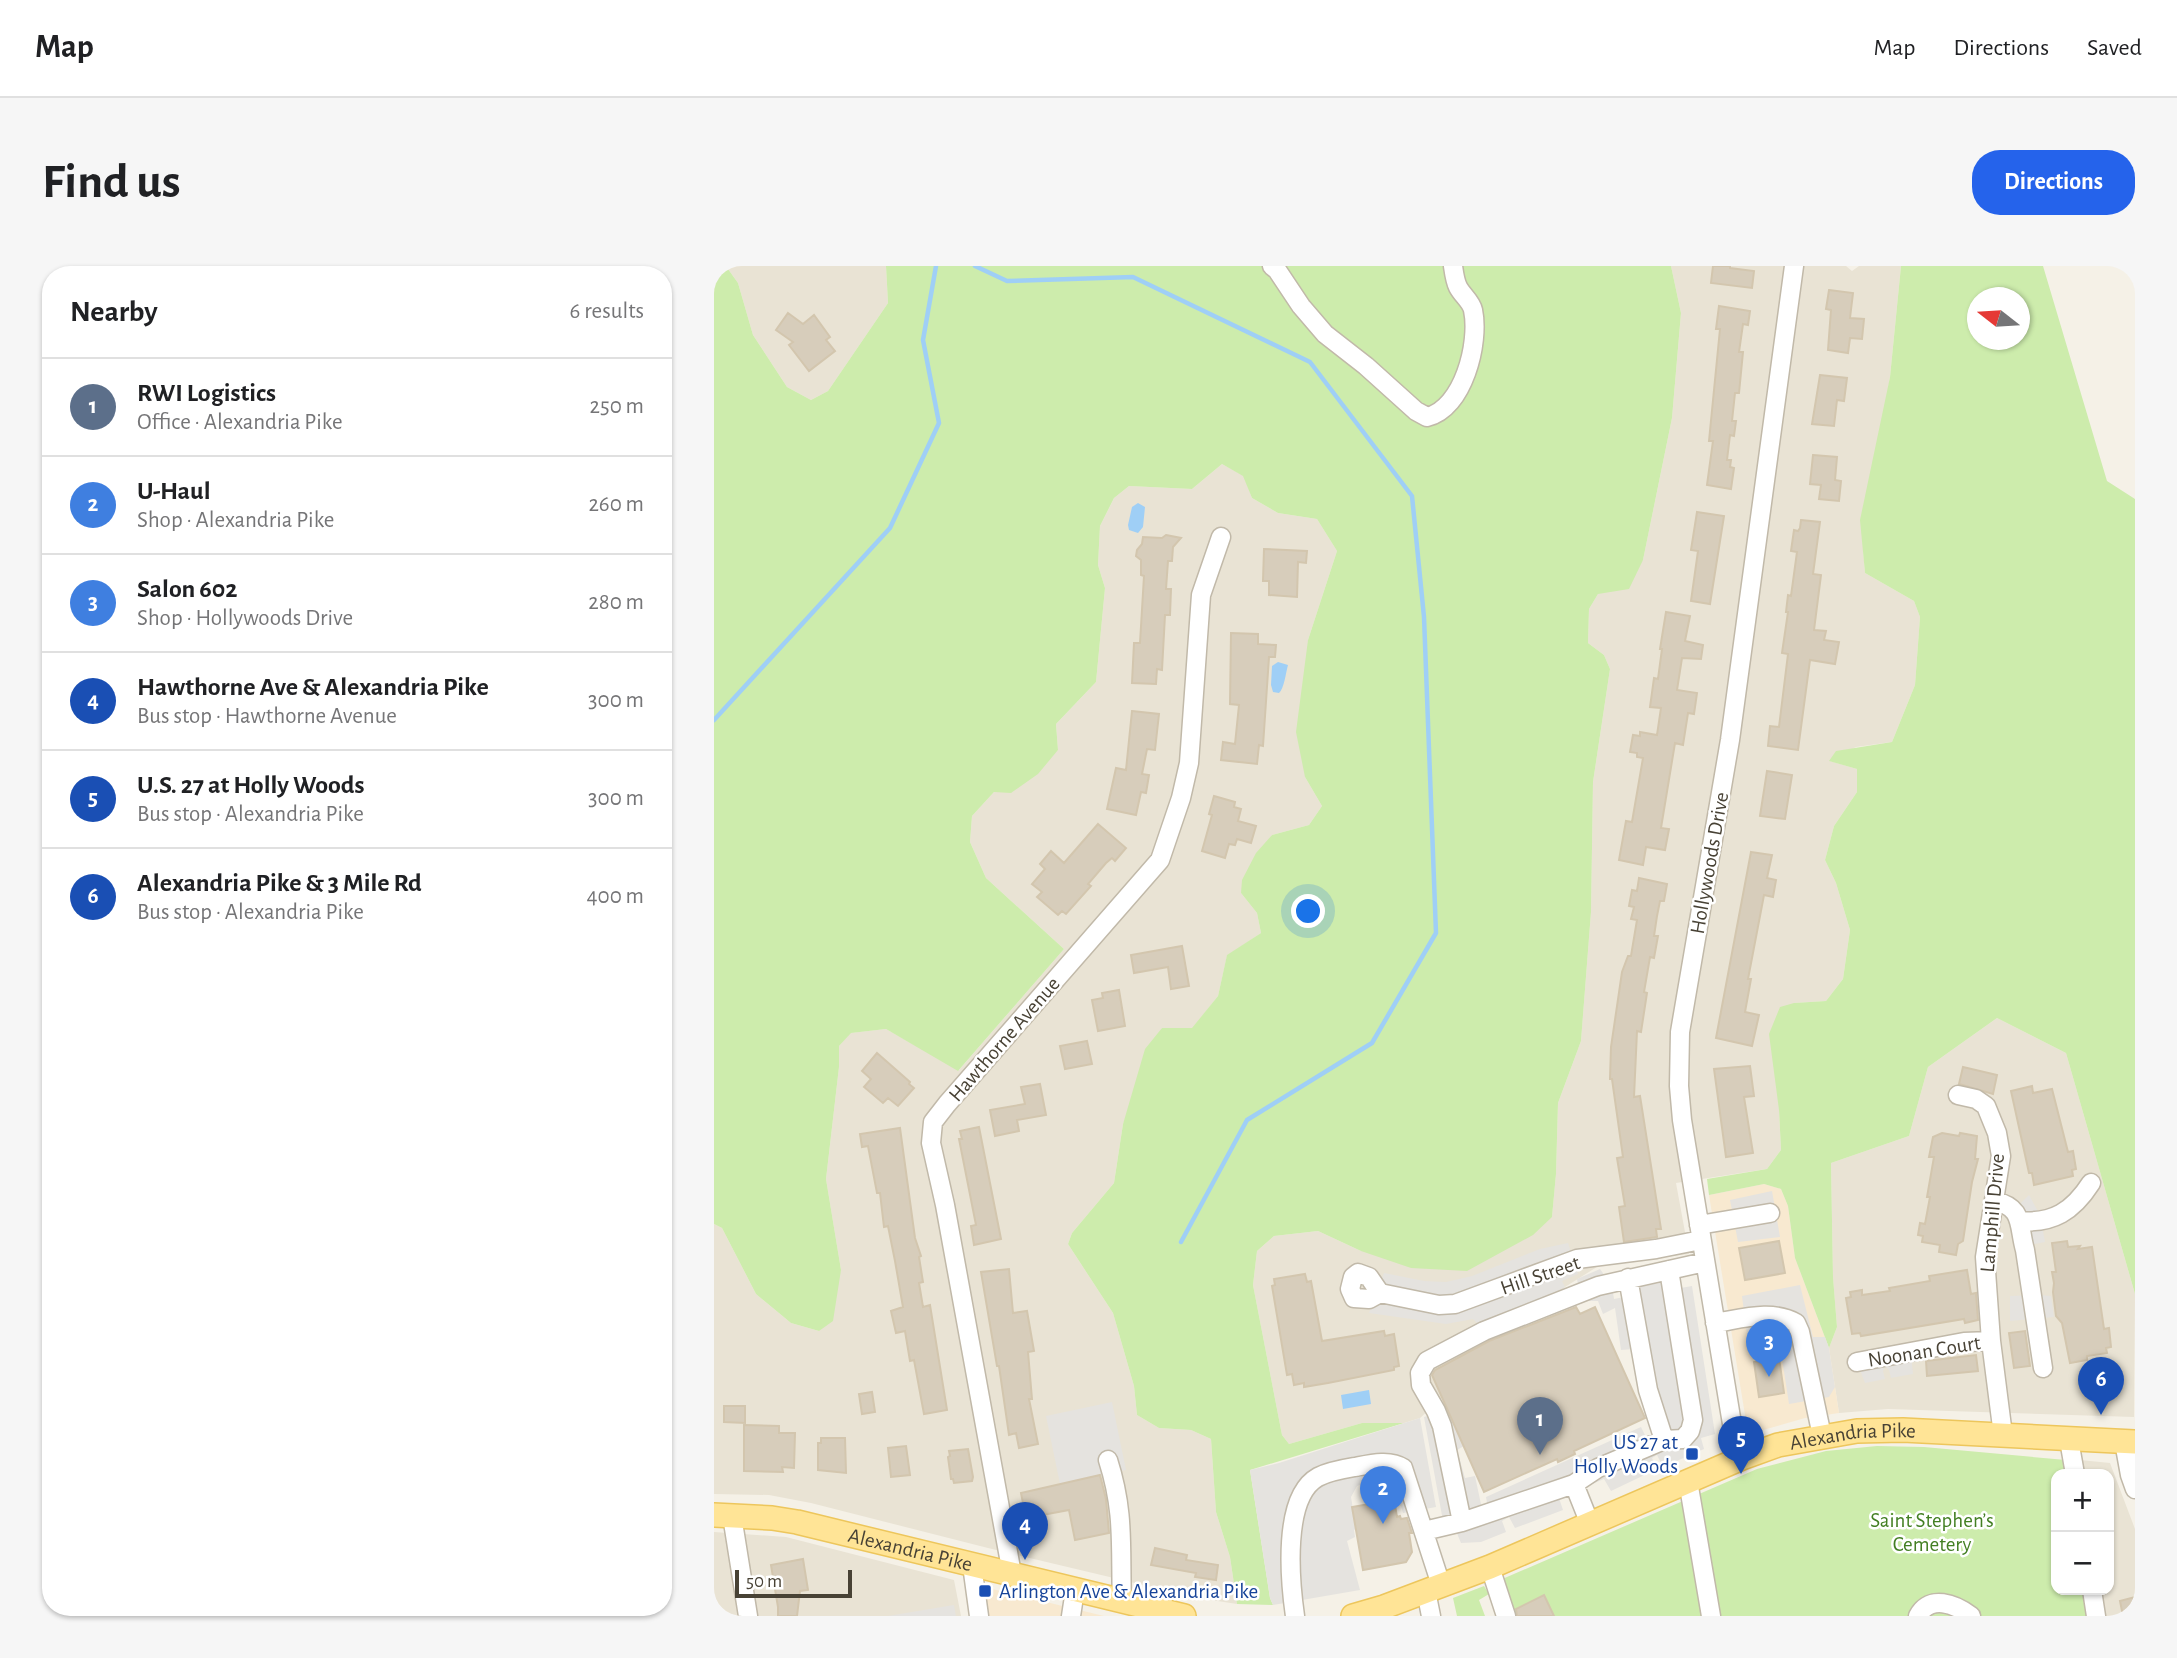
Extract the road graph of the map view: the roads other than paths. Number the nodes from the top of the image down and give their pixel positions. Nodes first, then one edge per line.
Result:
1 (1272, 266) edge
2 (1453, 266) edge
3 (1794, 266) edge
4 (1221, 537) dead end
5 (1958, 1095) dead end
6 (2091, 1183) dead end
7 (1994, 1201) junction
8 (1770, 1213) dead end
9 (2020, 1229) junction
10 (1700, 1233) junction
11 (1987, 1243) junction
12 (1705, 1262) junction
13 (1669, 1270) junction
14 (1628, 1278) junction
15 (1380, 1293) dead end
16 (1715, 1324) junction
17 (1991, 1341) junction
18 (1857, 1362) dead end
19 (2043, 1368) dead end
20 (2003, 1435) junction
21 (1822, 1436) junction
22 (1664, 1440) junction
23 (2070, 1440) junction
24 (2130, 1442) edge
25 (1742, 1458) junction
26 (1108, 1460) dead end
27 (2074, 1469) edge
28 (1688, 1481) junction
29 (1574, 1484) junction
30 (2135, 1489) edge
31 (723, 1515) edge
32 (1462, 1522) junction
33 (1590, 1524) junction
34 (1424, 1531) junction
35 (972, 1565) junction
36 (1490, 1567) junction
37 (1012, 1574) junction
38 (1433, 1588) junction
39 (1075, 1590) junction
40 (2093, 1595) edge
41 (1122, 1602) junction
42 (748, 1616) edge
43 (979, 1616) edge
44 (1071, 1616) edge
45 (1184, 1616) edge
46 (1295, 1616) edge
47 (1353, 1616) edge
48 (1430, 1616) edge
49 (1506, 1616) edge
50 (1711, 1616) edge
51 (1917, 1616) edge
52 (1971, 1616) edge
53 (2096, 1616) edge

1 - 2 street
3 - 10 street, Hollywoods Drive
4 - 37 street, Hawthorne Avenue
5 - 7 street, Lamphill Drive
6 - 9 street
7 - 9 street
7 - 11 street, Lamphill Drive
8 - 10 street, Hill Street
9 - 11 street
9 - 19 street
10 - 12 street, Hollywoods Drive
10 - 15 street, Hill Street
11 - 17 street, Lamphill Drive
12 - 13 street
12 - 16 street, Hollywoods Drive
13 - 14 street
13 - 22 street
14 - 22 street
14 - 32 street
16 - 21 street
16 - 25 street, Hollywoods Drive
17 - 18 street, Noonan Court
17 - 20 street, Lamphill Drive
20 - 21 main road, Alexandria Pike
20 - 23 main road, Alexandria Pike
21 - 25 main road, Alexandria Pike
22 - 29 street
23 - 24 main road, Alexandria Pike
23 - 27 street
24 - 30 street
25 - 28 main road, Alexandria Pike
26 - 41 street
28 - 33 main road, Alexandria Pike
28 - 50 street
29 - 32 street
29 - 33 street
31 - 35 main road, Alexandria Pike
31 - 42 street
32 - 34 street
33 - 36 main road, Alexandria Pike
34 - 38 street
34 - 46 street
35 - 37 main road, Alexandria Pike
35 - 43 street
36 - 38 main road, Alexandria Pike
36 - 49 street
37 - 39 main road, Alexandria Pike
38 - 47 main road, Alexandria Pike
38 - 48 street
39 - 41 main road, Alexandria Pike
39 - 44 street
40 - 53 street
41 - 45 main road, Alexandria Pike
51 - 52 street

